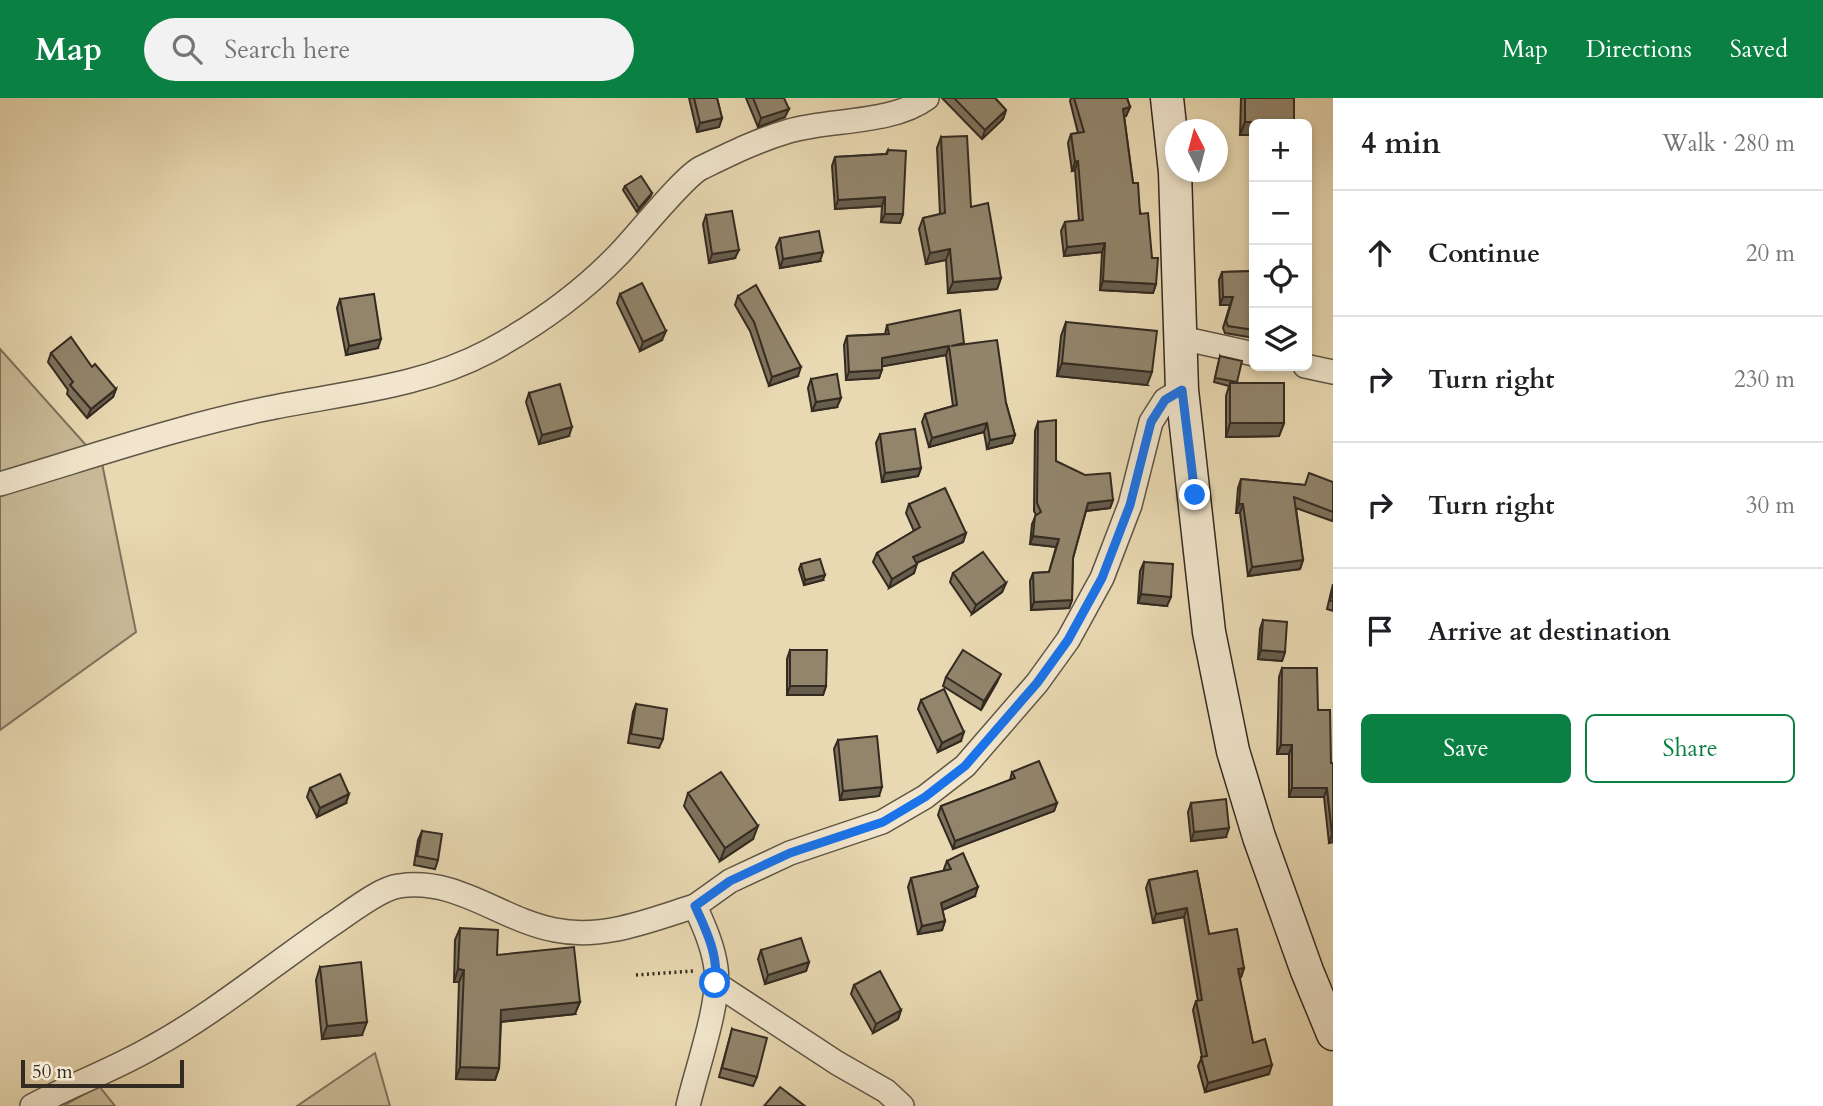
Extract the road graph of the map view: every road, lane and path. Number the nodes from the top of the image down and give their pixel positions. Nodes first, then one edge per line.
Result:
1 (927, 98) edge
2 (1167, 98) edge
3 (1181, 338) junction
4 (1249, 353) edge
5 (1312, 367) edge
6 (1333, 372) edge
7 (1182, 390) junction
8 (0, 484) edge
9 (695, 906) junction
10 (636, 975) dead end
11 (716, 976) junction
12 (1333, 1034) edge
13 (32, 1106) edge
14 (688, 1106) edge
15 (902, 1106) edge

1 - 8 street
2 - 3 street
3 - 4 street
3 - 7 street
5 - 6 street
7 - 9 street
7 - 12 street
9 - 11 street
9 - 13 street
10 - 11 path
11 - 14 street
11 - 15 street

